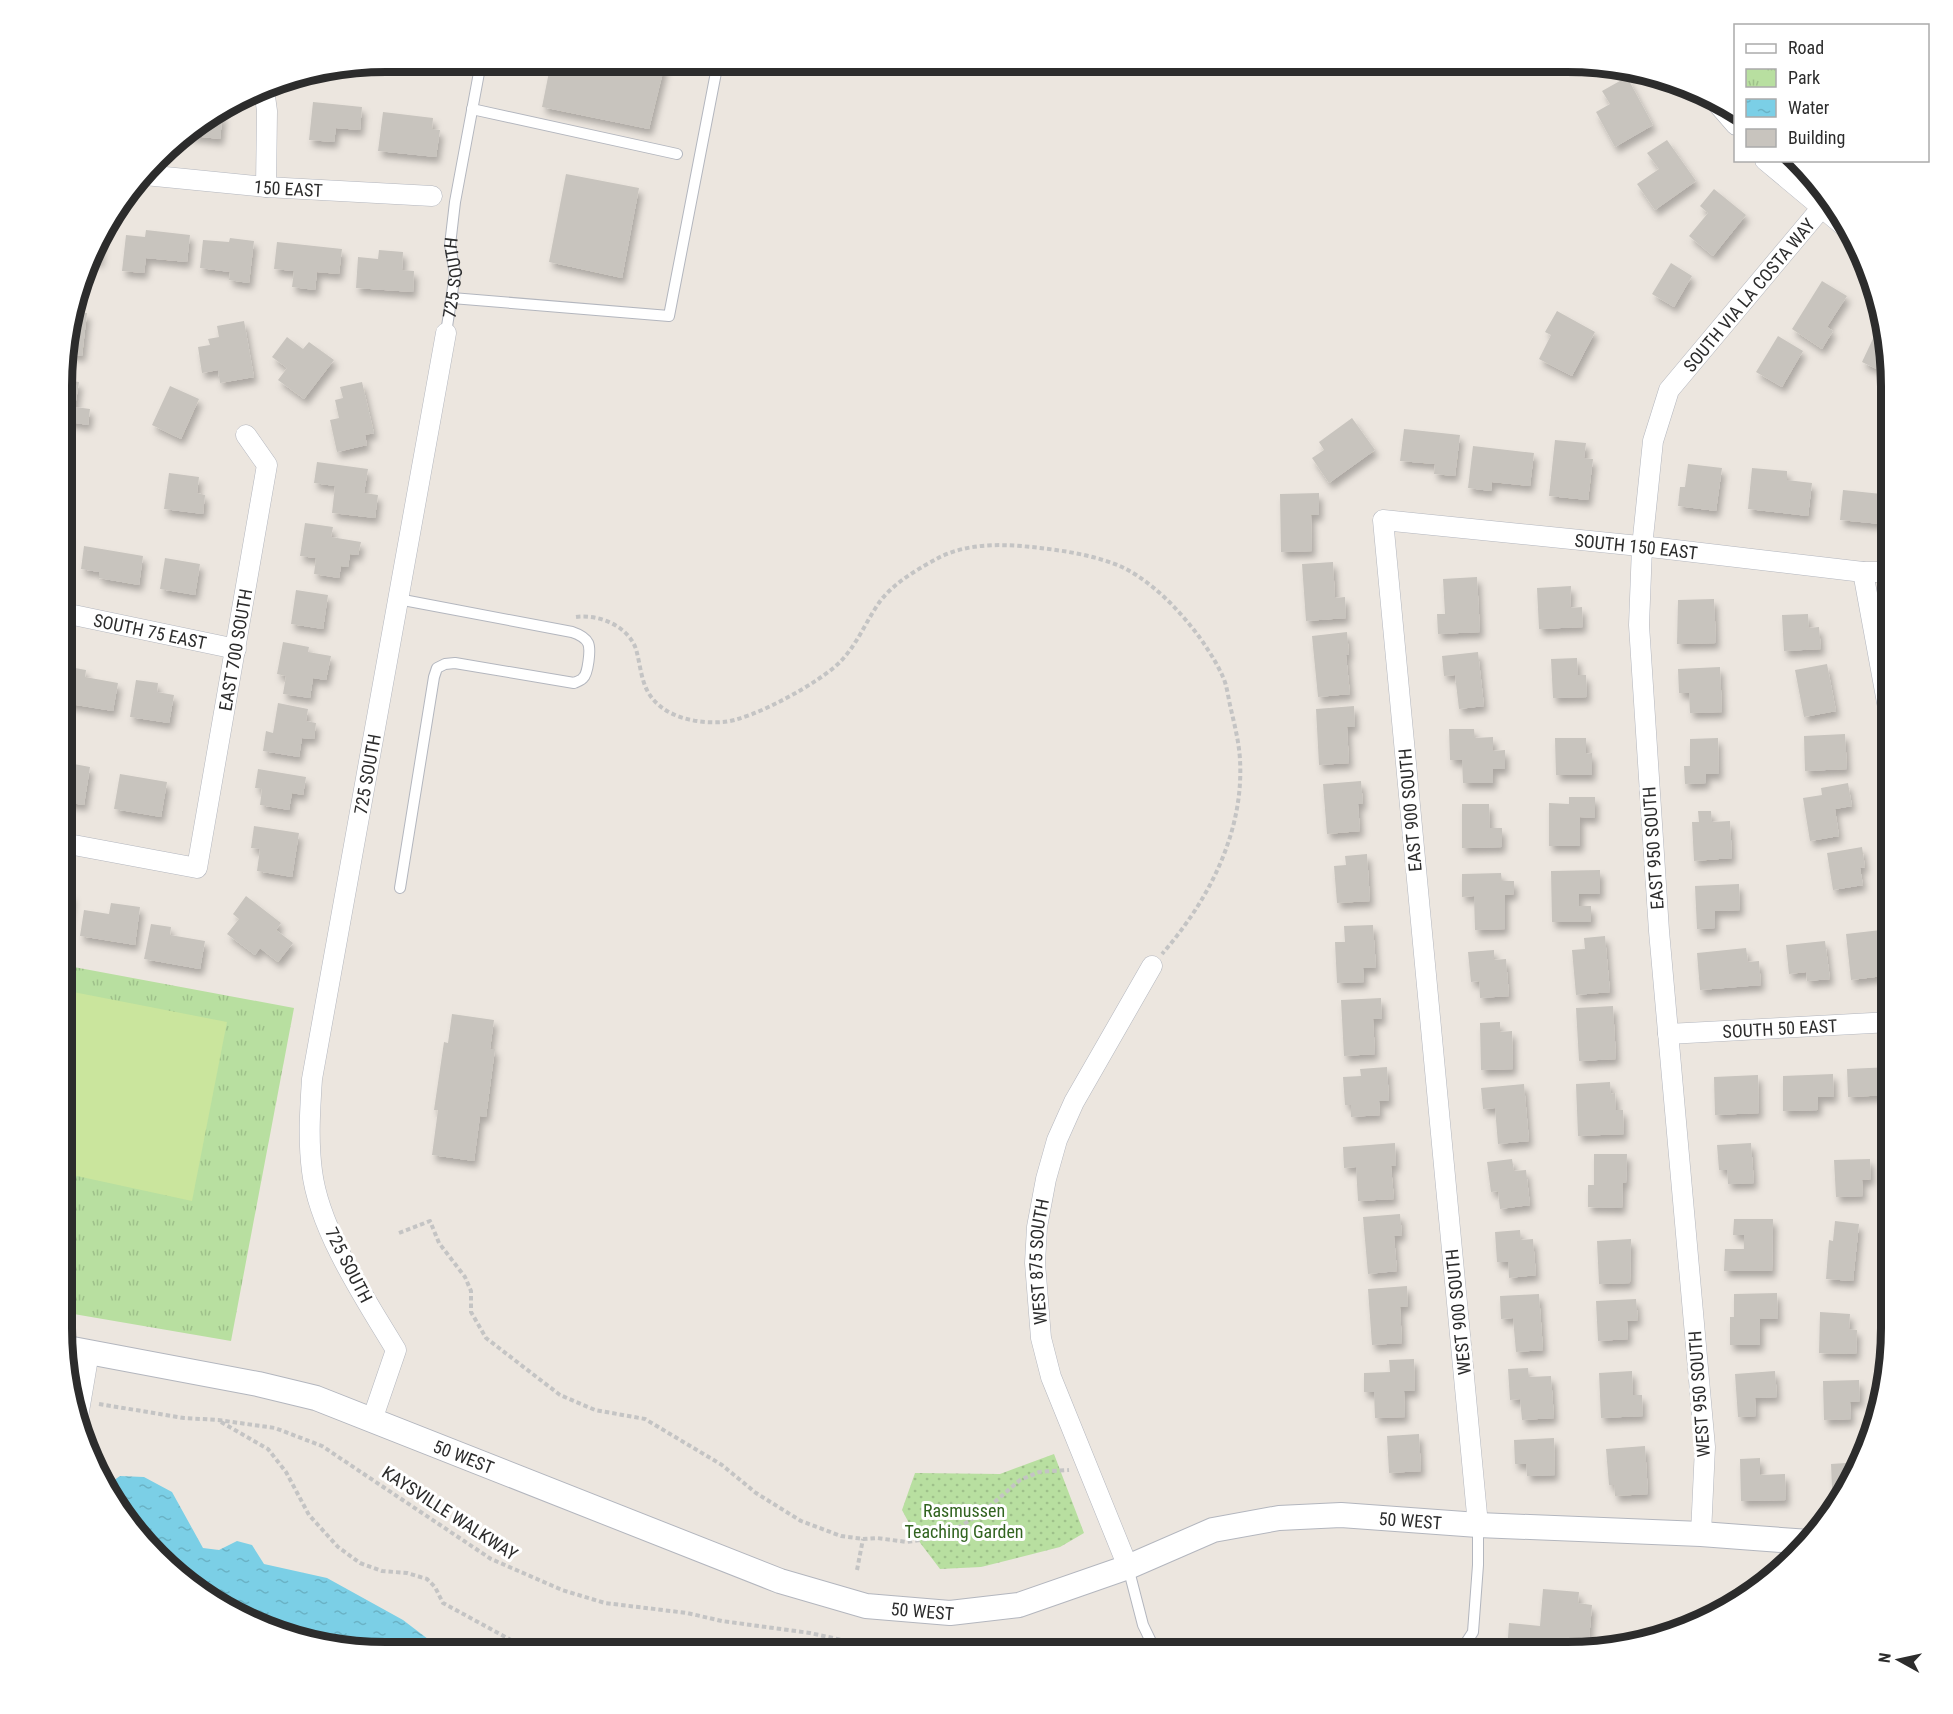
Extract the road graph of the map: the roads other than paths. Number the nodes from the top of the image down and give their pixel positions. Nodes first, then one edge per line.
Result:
1 (479, 72) edge
2 (716, 72) edge
3 (265, 96) edge
4 (472, 109) junction
5 (677, 154) dead end
6 (1768, 162) edge
7 (153, 176) edge
8 (266, 188) junction
9 (432, 196) dead end
10 (1820, 200) edge
11 (1824, 206) edge
12 (452, 298) junction
13 (446, 333) joint
14 (1670, 390) joint
15 (246, 435) dead end
16 (1383, 520) joint
17 (1642, 547) junction
18 (1863, 572) junction
19 (1881, 572) edge
20 (398, 599) junction
21 (72, 615) edge
22 (236, 649) junction
23 (1881, 670) edge
24 (72, 845) edge
25 (400, 888) dead end
26 (1152, 966) road end
27 (1881, 1023) edge
28 (1668, 1034) junction
29 (1437, 1100) joint
30 (1688, 1254) joint
31 (73, 1349) edge
32 (89, 1352) junction
33 (81, 1400) edge
34 (372, 1420) junction
35 (1478, 1525) junction
36 (1701, 1534) junction
37 (1797, 1541) edge
38 (1128, 1568) junction
39 (1151, 1642) edge
40 (1466, 1642) edge

1 - 4 lane, 725 SOUTH
2 - 12 lane
3 - 8 street
4 - 5 lane
4 - 12 lane, 725 SOUTH
6 - 10 street
7 - 8 street, 150 EAST
8 - 9 street, 150 EAST
11 - 14 street, SOUTH VIA LA COSTA WAY
12 - 13 lane, 725 SOUTH
13 - 20 street, 725 SOUTH
14 - 17 street, EAST 950 SOUTH
15 - 22 street, EAST 700 SOUTH
16 - 17 street, SOUTH 150 EAST
16 - 29 street, EAST 900 SOUTH
17 - 18 street, SOUTH 150 EAST
17 - 28 street, EAST 950 SOUTH
18 - 19 street, SOUTH 150 EAST
18 - 23 street
20 - 25 lane
20 - 34 street, 725 SOUTH
21 - 22 street, SOUTH 75 EAST
22 - 24 street, EAST 700 SOUTH
26 - 38 street, WEST 875 SOUTH
27 - 28 street, SOUTH 50 EAST
28 - 30 street, EAST 950 SOUTH
29 - 35 street, WEST 900 SOUTH
30 - 36 street, WEST 950 SOUTH
31 - 32 street, 50 WEST
32 - 33 street
32 - 34 street, 50 WEST
34 - 38 street, 50 WEST
35 - 36 street, 50 WEST
35 - 38 street, 50 WEST
35 - 40 lane
36 - 37 street, 50 WEST
38 - 39 lane

